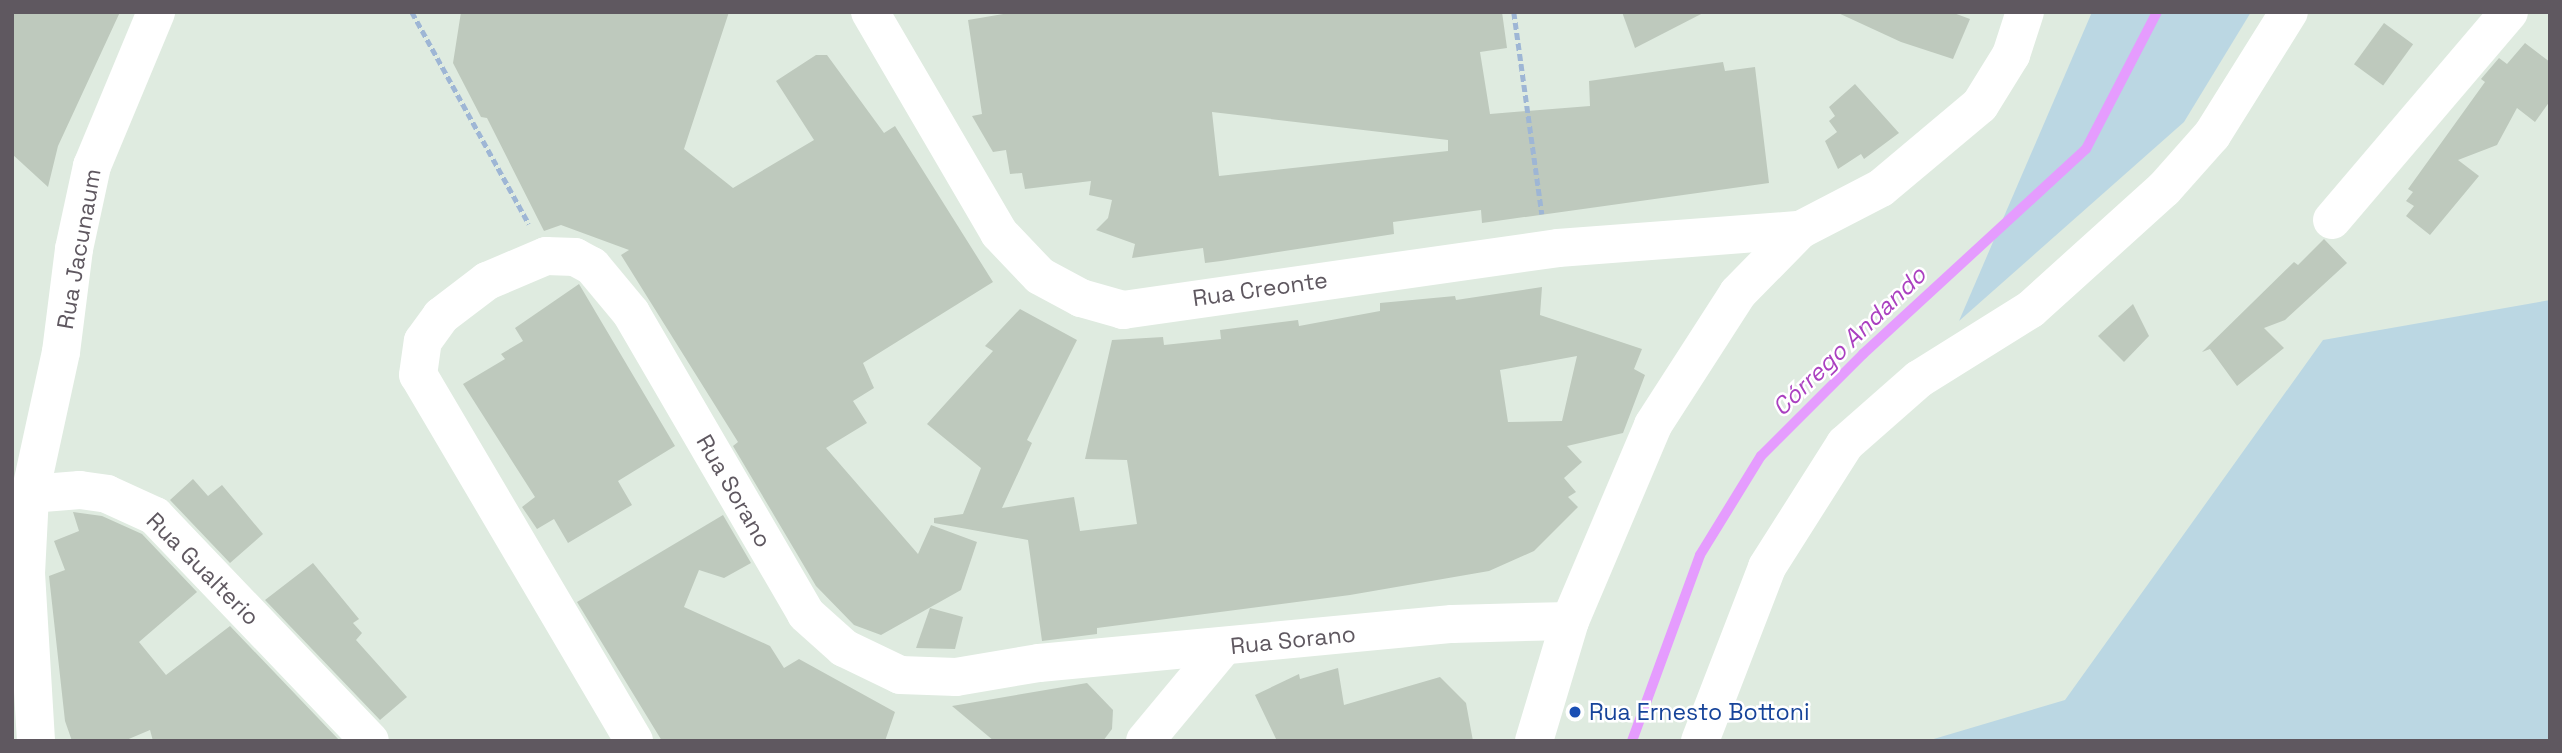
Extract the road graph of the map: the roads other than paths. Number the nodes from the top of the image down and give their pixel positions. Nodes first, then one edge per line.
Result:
1 (156, 12) edge
2 (870, 12) edge
3 (2025, 12) edge
4 (2289, 12) edge
5 (2509, 12) edge
6 (2332, 220) dead end
7 (1800, 230) junction
8 (30, 494) junction
9 (1570, 621) junction
10 (1223, 647) junction
11 (36, 741) edge
12 (369, 741) edge
13 (634, 741) edge
14 (1145, 741) edge
15 (1534, 741) edge
16 (1700, 741) edge

1 - 8 street, Rua Jacunaum
2 - 7 street, Rua Creonte
3 - 7 street
4 - 16 street
5 - 6 street
7 - 9 street
8 - 11 street
8 - 12 street, Rua Gualterio
9 - 10 street, Rua Sorano
9 - 15 street
10 - 13 street, Rua Sorano
10 - 14 street

